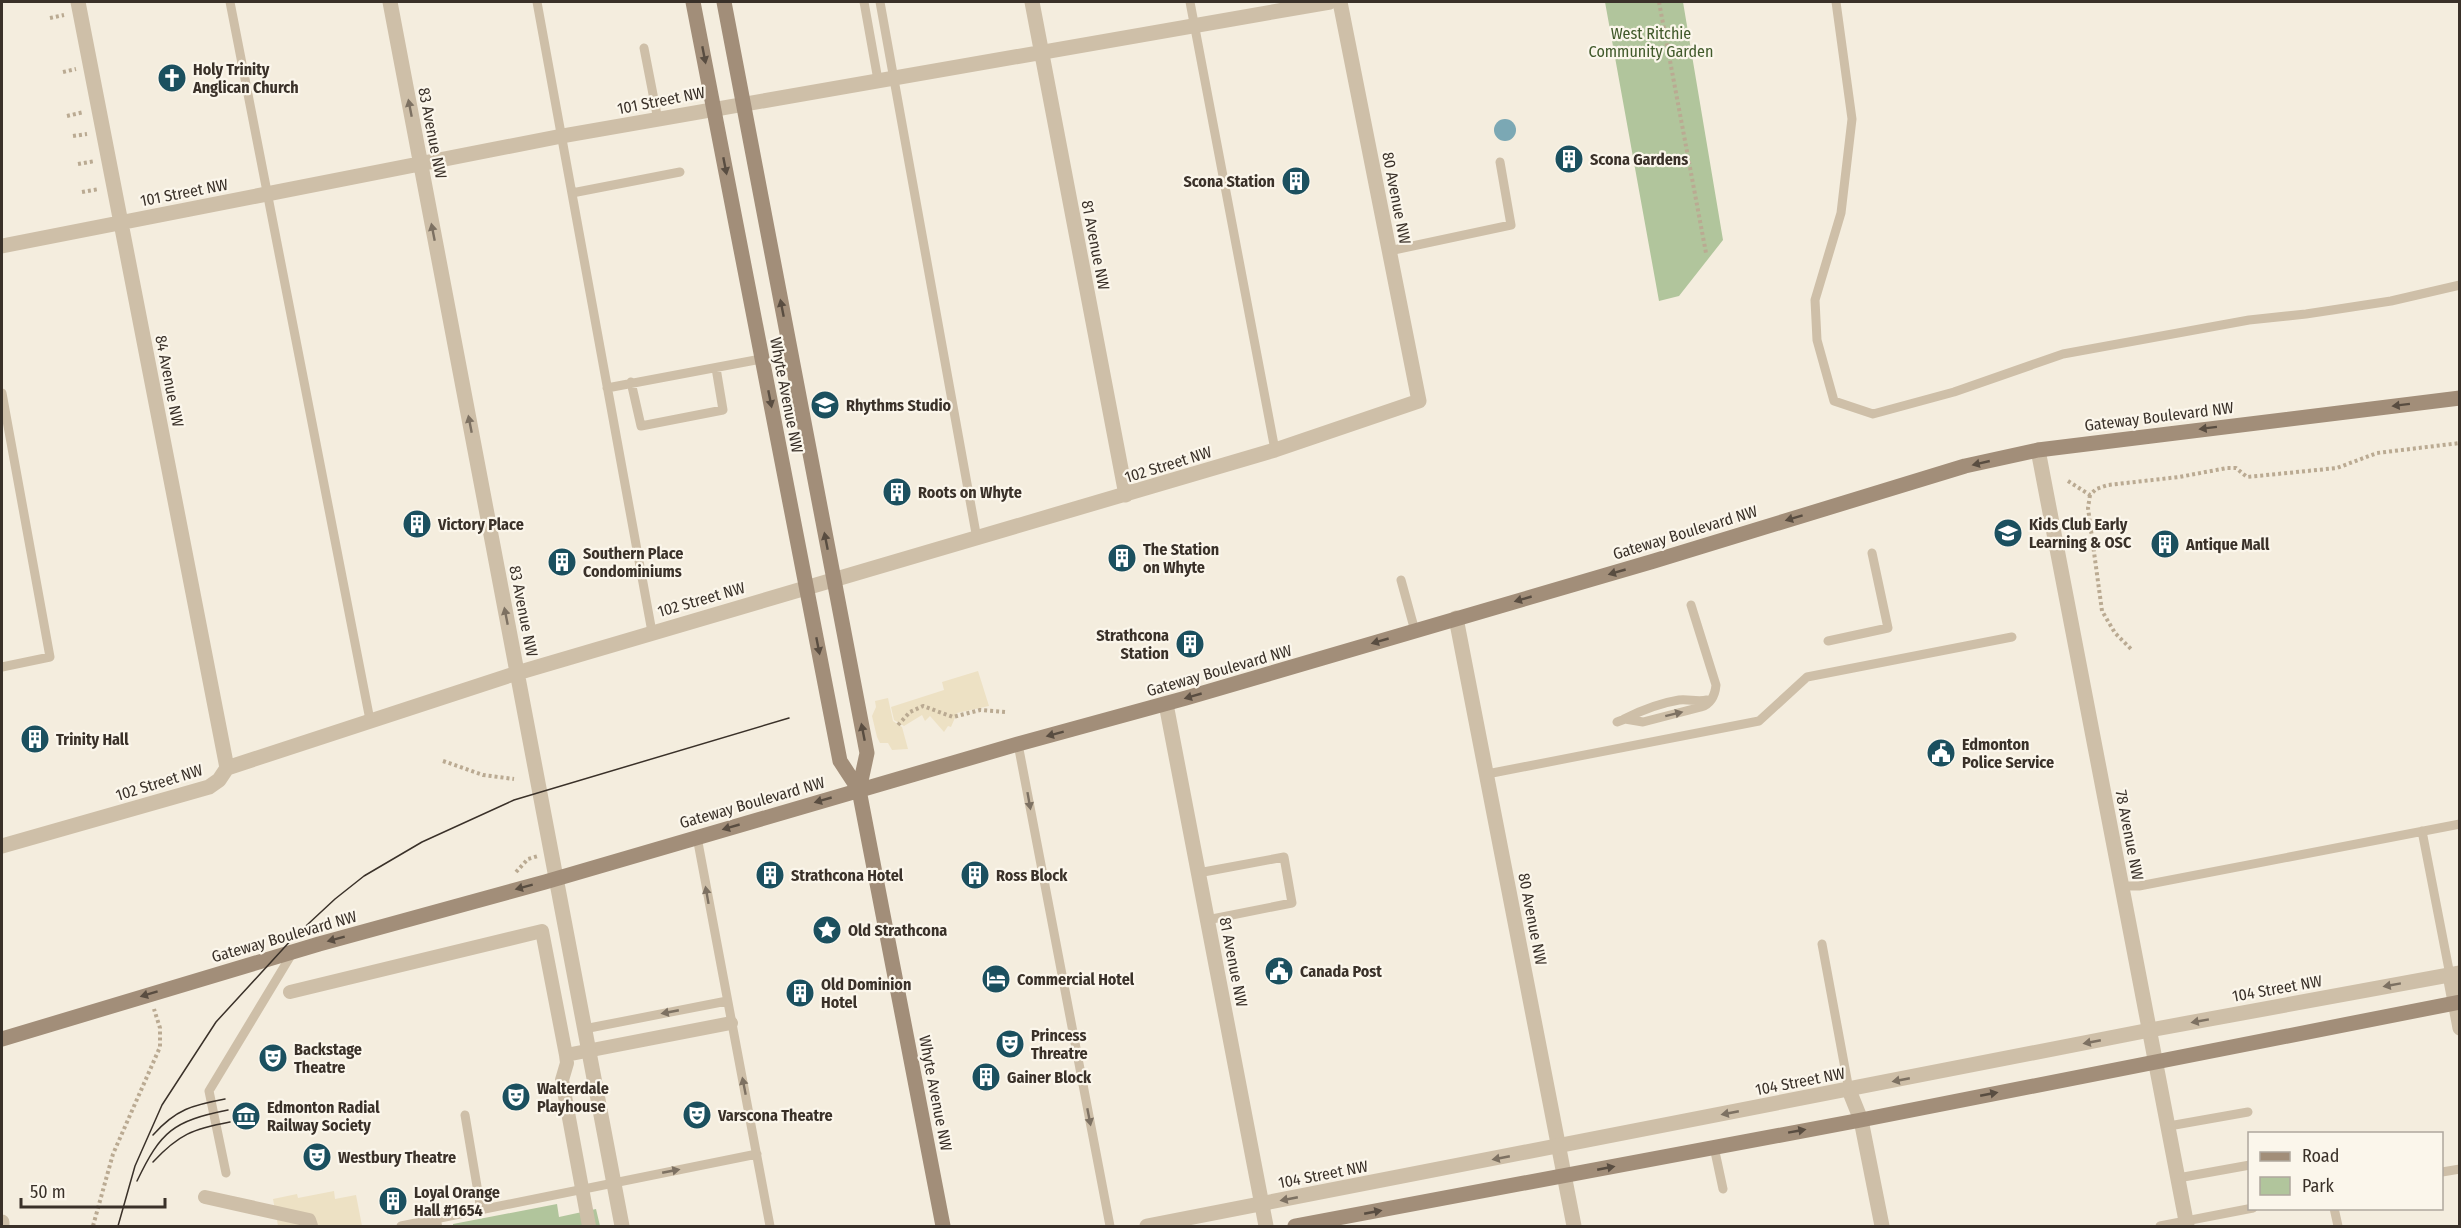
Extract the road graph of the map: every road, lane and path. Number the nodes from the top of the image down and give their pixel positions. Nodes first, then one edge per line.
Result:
1 (78, 2) edge
2 (230, 2) edge
3 (390, 2) edge
4 (537, 2) edge
5 (693, 2) edge
6 (724, 2) edge
7 (864, 2) edge
8 (880, 2) edge
9 (1032, 2) edge
10 (1190, 2) edge
11 (1330, 2) edge
12 (1340, 2) edge
13 (1659, 2) edge
14 (1836, 2) edge
15 (66, 14) dead end
16 (50, 18) dead end
17 (1195, 27) junction
18 (644, 48) dead end
19 (1041, 53) junction
20 (77, 69) dead end
21 (63, 72) dead end
22 (895, 77) junction
23 (878, 80) junction
24 (743, 104) junction
25 (714, 108) junction
26 (85, 112) dead end
27 (67, 116) dead end
28 (658, 120) junction
29 (89, 133) dead end
30 (73, 136) dead end
31 (562, 136) junction
32 (95, 161) dead end
33 (1500, 162) dead end
34 (78, 164) dead end
35 (421, 165) junction
36 (680, 172) dead end
37 (100, 188) dead end
38 (82, 192) dead end
39 (572, 193) junction
40 (268, 194) junction
41 (121, 222) junction
42 (2, 246) edge
43 (1389, 250) junction
44 (1706, 253) dead end
45 (2460, 285) edge
46 (761, 359) junction
47 (716, 368) junction
48 (632, 382) junction
49 (607, 388) junction
50 (2, 393) edge
51 (2460, 398) edge
52 (1419, 401) joint
53 (2460, 443) edge
54 (1275, 450) junction
55 (2038, 450) junction
56 (2068, 481) dead end
57 (1126, 495) junction
58 (2090, 495) junction
59 (977, 539) junction
60 (1872, 553) dead end
61 (834, 579) junction
62 (1401, 580) dead end
63 (806, 588) junction
64 (1691, 604) dead end
65 (1456, 618) junction
66 (1415, 631) junction
67 (652, 632) junction
68 (2012, 637) dead end
69 (1828, 641) dead end
70 (2132, 650) dead end
71 (2, 667) edge
72 (517, 673) junction
73 (1166, 704) junction
74 (1005, 712) dead end
75 (370, 720) junction
76 (1620, 721) dead end
77 (898, 725) dead end
78 (1018, 744) junction
79 (443, 761) dead end
80 (227, 768) junction
81 (1487, 774) junction
82 (514, 779) dead end
83 (859, 790) junction
84 (2460, 824) edge
85 (2422, 831) junction
86 (697, 837) junction
87 (2, 846) edge
88 (1198, 873) junction
89 (556, 878) junction
90 (2122, 886) junction
91 (1207, 920) junction
92 (1822, 944) dead end
93 (293, 952) junction
94 (2455, 974) edge
95 (290, 992) dead end
96 (727, 1001) junction
97 (2457, 1002) edge
98 (156, 1016) dead end
99 (731, 1023) junction
100 (2460, 1028) edge
101 (584, 1029) junction
102 (2150, 1030) junction
103 (2, 1039) edge
104 (589, 1051) junction
105 (566, 1055) junction
106 (2156, 1062) junction
107 (1849, 1090) junction
108 (2248, 1112) dead end
109 (465, 1115) dead end
110 (1861, 1120) junction
111 (2169, 1126) junction
112 (1558, 1146) junction
113 (1714, 1147) junction
114 (757, 1154) junction
115 (2248, 1165) edge
116 (2460, 1169) edge
117 (2443, 1172) edge
118 (226, 1173) dead end
119 (1564, 1176) junction
120 (2178, 1178) junction
121 (614, 1183) junction
122 (582, 1189) junction
123 (1722, 1189) dead end
124 (205, 1197) dead end
125 (1261, 1205) junction
126 (481, 1210) junction
127 (2249, 1210) edge
128 (2334, 1210) edge
129 (435, 1223) edge
130 (2187, 1224) edge
131 (93, 1227) edge
132 (311, 1227) edge
133 (401, 1227) edge
134 (589, 1227) edge
135 (622, 1227) edge
136 (770, 1227) edge
137 (943, 1227) edge
138 (1110, 1227) edge
139 (1147, 1227) edge
140 (1266, 1227) edge
141 (1295, 1227) edge
142 (1574, 1227) edge
143 (1882, 1227) edge
144 (2160, 1227) edge
145 (2338, 1227) edge

1 - 41 street, 84 Avenue NW
2 - 40 lane
35 -> 3 street, 83 Avenue NW
4 - 31 lane
5 -> 25 main road, Whyte Avenue NW
6 - 24 main road, Whyte Avenue NW
7 - 23 lane
8 - 22 lane
9 - 19 street, 81 Avenue NW
10 - 17 lane
11 - 17 street, 101 Street NW
12 - 43 street, 80 Avenue NW
13 - 44 path
14 - 45 lane
15 - 16 path
17 - 19 street, 101 Street NW
17 - 54 lane
18 - 28 lane
19 - 22 street, 101 Street NW
19 - 57 street, 81 Avenue NW
20 - 21 path
22 - 23 street, 101 Street NW
22 - 59 lane
23 - 24 street, 101 Street NW
24 - 25 street, 101 Street NW
61 -> 24 main road, Whyte Avenue NW
25 - 28 street, 101 Street NW
25 -> 46 main road, Whyte Avenue NW
26 - 27 path
28 - 31 street, 101 Street NW
29 - 30 path
31 - 35 street, 101 Street NW
31 - 39 lane
32 - 34 path
33 - 43 lane
35 - 40 street, 101 Street NW
72 -> 35 street, 83 Avenue NW
36 - 39 lane
37 - 38 path
39 - 49 lane
40 - 41 street, 101 Street NW
40 - 75 lane
41 - 42 street, 101 Street NW
41 - 80 street, 84 Avenue NW
43 - 52 street, 80 Avenue NW
46 - 47 lane
46 -> 63 main road, Whyte Avenue NW
47 - 48 lane
47 - 48 lane
48 - 49 lane
49 - 67 lane
50 - 71 lane
51 -> 55 main road, Gateway Boulevard NW
52 - 54 street, 102 Street NW
53 - 58 path
54 - 57 street, 102 Street NW
55 -> 65 main road, Gateway Boulevard NW
55 - 90 street, 78 Avenue NW
56 - 58 path
57 - 59 street, 102 Street NW
58 - 70 path
59 - 61 street, 102 Street NW
60 - 69 lane
61 - 63 street, 102 Street NW
83 -> 61 main road, Whyte Avenue NW
62 - 66 lane
63 - 67 street, 102 Street NW
63 -> 83 main road, Whyte Avenue NW
76 -> 64 lane
65 - 66 main road, Gateway Boulevard NW
65 - 81 street, 80 Avenue NW
66 -> 73 main road, Gateway Boulevard NW
67 - 72 street, 102 Street NW
68 - 81 lane
72 - 75 street, 102 Street NW
72 - 89 street, 83 Avenue NW
73 -> 78 main road, Gateway Boulevard NW
73 - 88 street, 81 Avenue NW
74 - 77 path
75 - 80 street, 102 Street NW
78 - 83 main road, Gateway Boulevard NW
78 -> 138 lane
79 - 82 path
80 - 87 street, 102 Street NW
81 - 112 street, 80 Avenue NW
83 -> 86 main road, Gateway Boulevard NW
83 - 137 main road, Whyte Avenue NW
84 - 85 lane
85 - 90 lane
85 - 94 lane
86 - 89 main road, Gateway Boulevard NW
96 -> 86 lane
88 - 91 street, 81 Avenue NW
88 - 91 lane
89 -> 93 main road, Gateway Boulevard NW
89 - 101 street, 83 Avenue NW
90 - 102 street, 78 Avenue NW
91 - 125 street, 81 Avenue NW
92 - 107 lane
93 -> 103 main road, Gateway Boulevard NW
93 - 118 lane
94 - 97 street
94 -> 102 street, 104 Street NW
95 - 105 street
96 - 99 lane
96 -> 101 lane
97 - 100 street
97 - 106 main road
98 - 131 path
99 - 104 street
114 -> 99 lane
101 - 104 street, 83 Avenue NW
102 - 106 street, 78 Avenue NW
102 -> 107 street, 104 Street NW
104 - 105 street
104 - 121 street, 83 Avenue NW
105 - 122 street
110 -> 106 main road
106 - 111 street, 78 Avenue NW
107 - 110 street
107 -> 112 street, 104 Street NW
108 - 111 lane
109 - 126 lane
113 -> 110 main road
110 - 143 street
111 - 120 street, 78 Avenue NW
112 - 119 street, 80 Avenue NW
112 -> 125 street, 104 Street NW
119 -> 113 main road
113 - 123 lane
121 -> 114 lane
114 - 136 lane
115 - 120 lane
116 - 117 lane
141 -> 119 main road
119 - 142 street, 80 Avenue NW
120 - 130 street, 78 Avenue NW
121 - 122 lane
121 - 135 street, 83 Avenue NW
122 - 126 lane
122 - 134 street
124 - 132 street
125 - 139 street, 104 Street NW
125 - 140 street, 81 Avenue NW
126 - 129 lane
127 - 130 lane
128 - 145 lane
129 - 133 lane
130 - 144 lane

